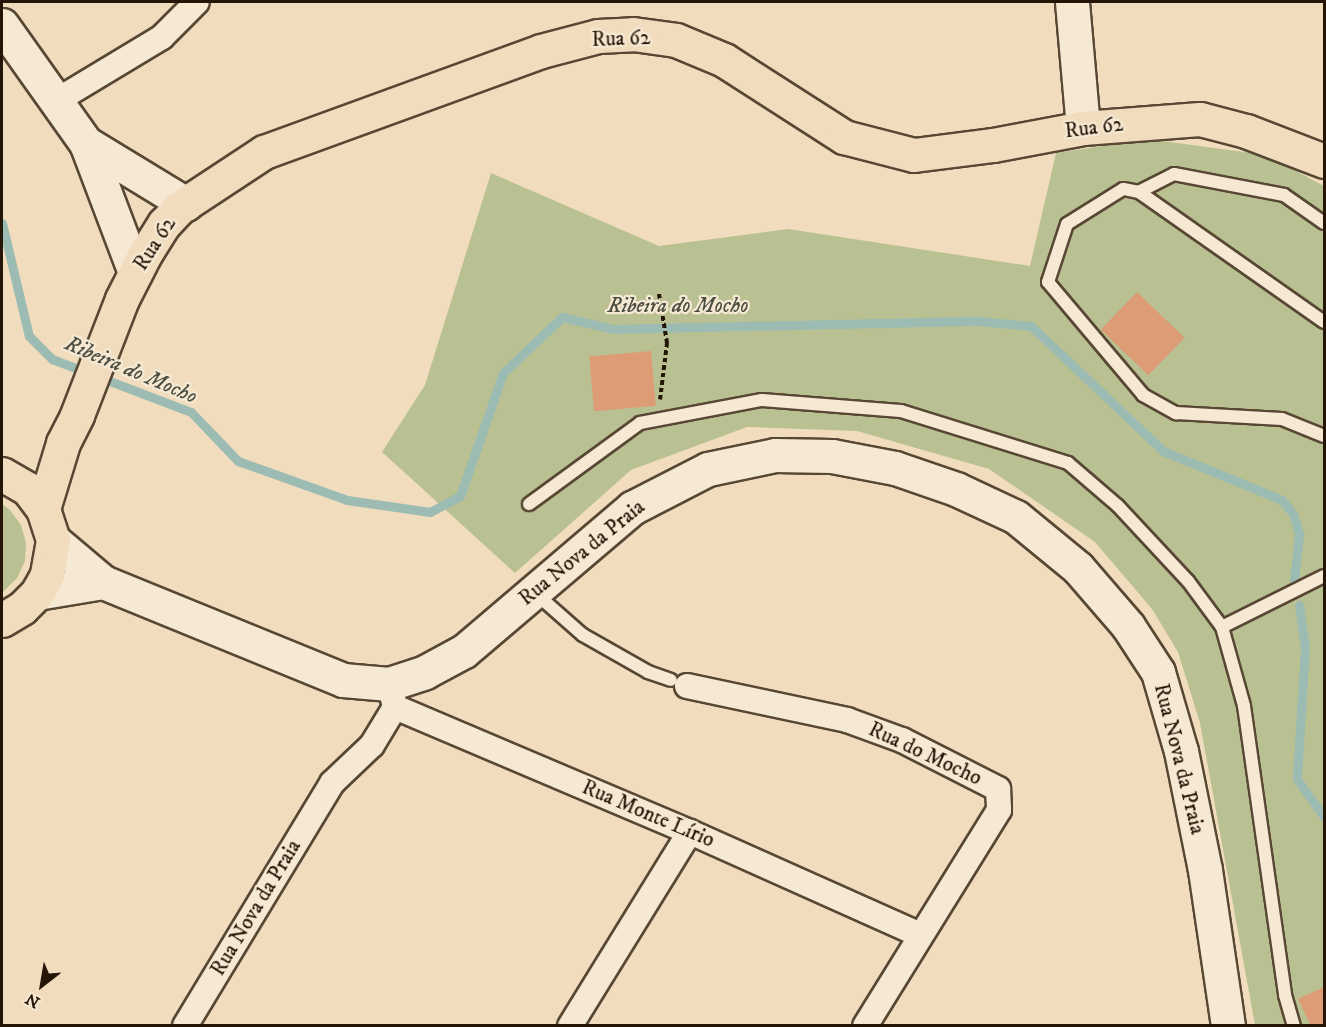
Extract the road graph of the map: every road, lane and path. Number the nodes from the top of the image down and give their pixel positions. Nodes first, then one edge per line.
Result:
1 (197, 2) edge
2 (1072, 2) edge
3 (2, 26) edge
4 (56, 101) junction
5 (1083, 128) junction
6 (86, 143) junction
7 (1324, 161) edge
8 (1139, 192) junction
9 (186, 204) junction
10 (1324, 223) edge
11 (135, 273) junction
12 (659, 294) dead end
13 (1324, 322) edge
14 (658, 420) junction
15 (1324, 436) edge
16 (63, 443) junction
17 (4, 475) edge
18 (529, 504) dead end
19 (48, 525) junction
20 (1324, 576) edge
21 (104, 582) junction
22 (533, 592) junction
23 (37, 593) junction
24 (2, 620) edge
25 (1222, 627) junction
26 (679, 683) joint
27 (392, 696) junction
28 (690, 832) junction
29 (920, 934) junction
30 (185, 1026) edge
31 (570, 1026) edge
32 (866, 1026) edge
33 (1228, 1026) edge
34 (1294, 1026) edge

1 - 4 street
2 - 5 street
3 - 4 street
4 - 6 street
5 - 7 main road, Rua 62
5 - 9 main road, Rua 62
6 - 9 street
6 - 11 street
8 - 10 lane
8 - 13 lane
8 - 15 lane
9 - 11 main road, Rua 62
11 - 16 main road, Rua 62
12 - 14 path
14 - 18 lane
14 - 25 lane
16 - 17 main road
16 - 19 main road, Rua 62
17 - 19 main road
19 - 21 street, Rua Nova da Praia
19 - 23 main road, Rua 62
20 - 25 lane
21 - 23 street
21 - 27 street, Rua Nova da Praia
22 - 26 lane
22 - 27 street, Rua Nova da Praia
22 - 33 street, Rua Nova da Praia
23 - 24 main road
25 - 34 lane
26 - 29 street, Rua do Mocho
27 - 28 street, Rua Monte Lírio
27 - 30 street, Rua Nova da Praia
28 - 29 street, Rua Monte Lírio
28 - 31 street
29 - 32 street, Rua do Mocho

